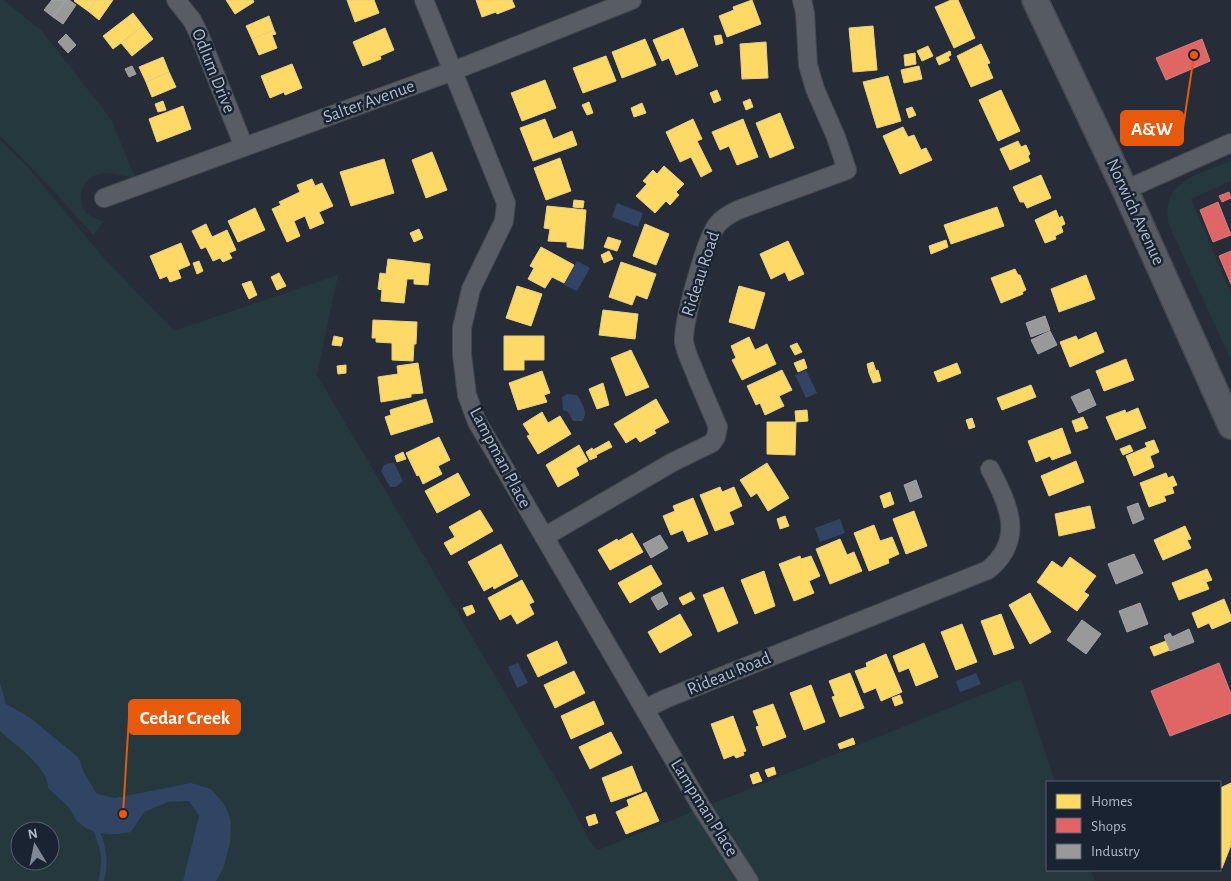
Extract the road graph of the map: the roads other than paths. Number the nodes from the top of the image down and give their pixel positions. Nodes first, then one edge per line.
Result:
1 (176, 0) edge
2 (424, 0) edge
3 (632, 0) edge
4 (802, 0) edge
5 (1035, 0) edge
6 (453, 71) junction
7 (1231, 143) edge
8 (244, 147) junction
9 (1125, 190) junction
10 (104, 198) dead end
11 (1231, 426) edge
12 (990, 469) dead end
13 (544, 537) junction
14 (645, 709) junction
15 (749, 881) edge

1 - 8 street, Odlum Drive
2 - 6 street, Lampman Place
3 - 6 street, Salter Avenue
4 - 13 street, Rideau Road
5 - 9 main road, Norwich Avenue
6 - 8 street, Salter Avenue
6 - 13 street, Lampman Place
7 - 9 street
8 - 10 street, Salter Avenue
9 - 11 main road, Norwich Avenue
12 - 14 street, Rideau Road
13 - 14 street, Lampman Place
14 - 15 street, Lampman Place

